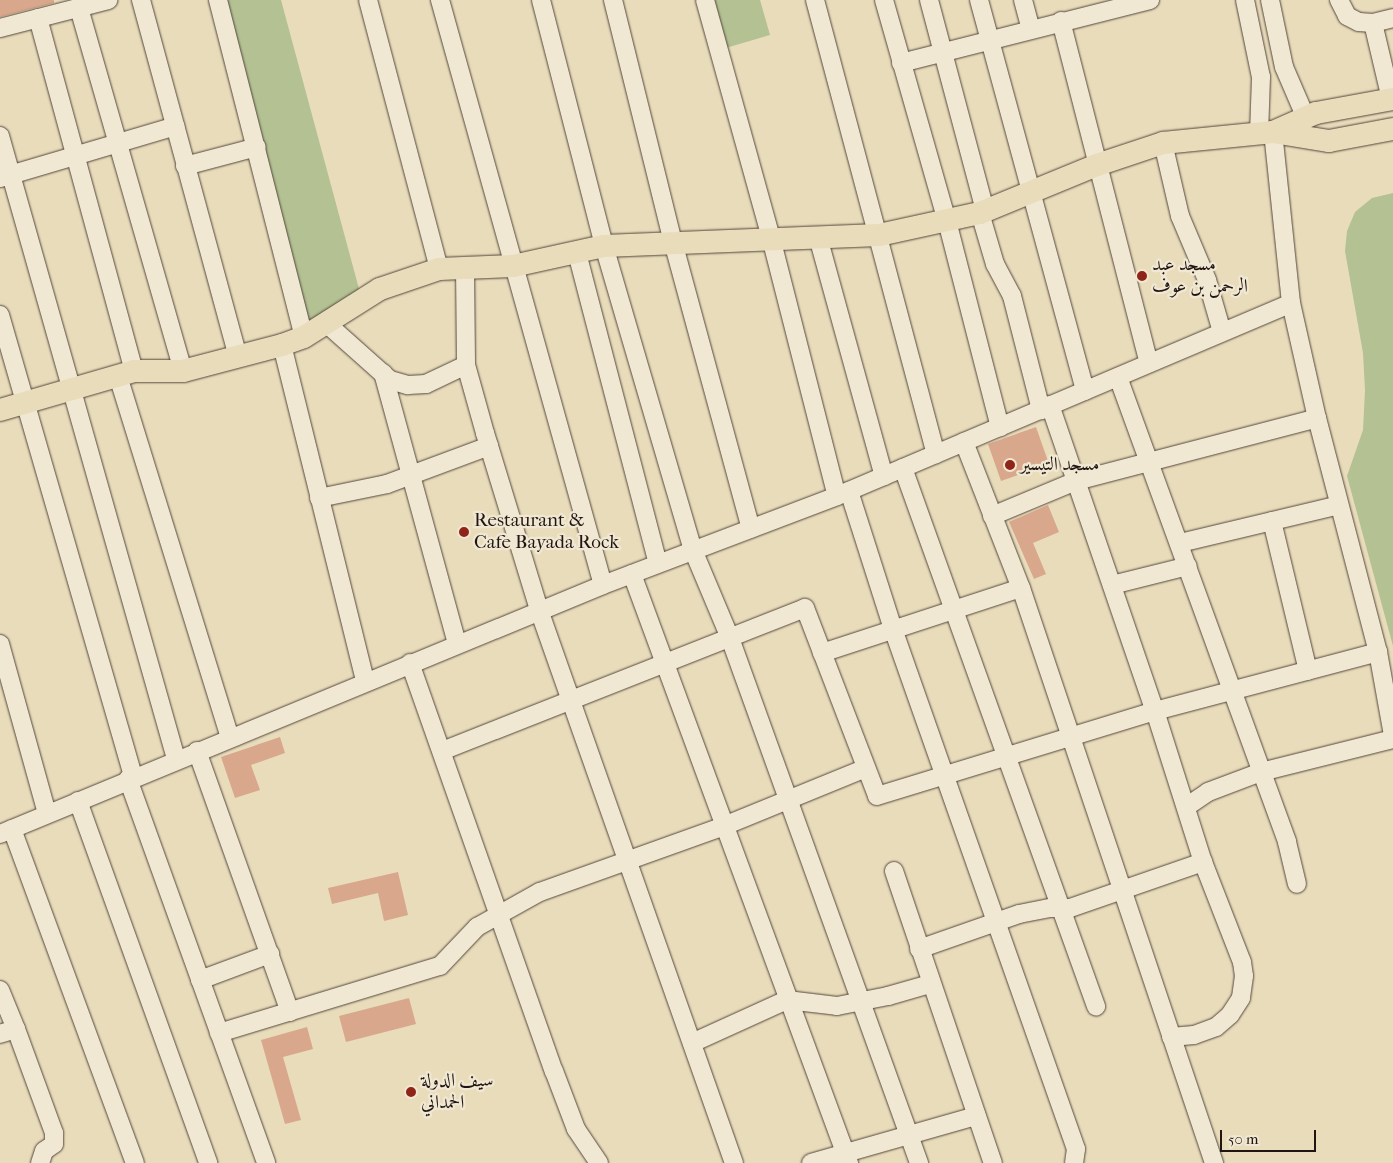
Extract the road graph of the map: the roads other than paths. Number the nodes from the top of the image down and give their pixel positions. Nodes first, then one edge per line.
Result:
1 (108, 0) edge
2 (141, 0) edge
3 (218, 0) edge
4 (368, 0) edge
5 (440, 0) edge
6 (541, 0) edge
7 (613, 0) edge
8 (704, 0) edge
9 (815, 0) edge
10 (884, 0) edge
11 (929, 0) edge
12 (979, 0) edge
13 (1023, 0) edge
14 (1150, 0) edge
15 (1245, 0) edge
16 (1270, 0) edge
17 (1339, 0) edge
18 (1101, 5) edge
19 (79, 8) junction
20 (38, 18) junction
21 (1393, 18) edge
22 (1061, 21) junction
23 (1373, 23) junction
24 (0, 28) edge
25 (1031, 29) junction
26 (990, 40) junction
27 (943, 52) junction
28 (901, 64) junction
29 (1392, 99) edge
30 (1306, 118) junction
31 (175, 126) junction
32 (1393, 129) edge
33 (1266, 132) junction
34 (0, 136) edge
35 (118, 143) junction
36 (1163, 143) junction
37 (256, 147) junction
38 (75, 156) junction
39 (1097, 165) junction
40 (185, 166) junction
41 (5, 176) edge
42 (1031, 192) junction
43 (983, 212) junction
44 (947, 221) junction
45 (879, 235) junction
46 (818, 237) junction
47 (772, 238) junction
48 (673, 242) junction
49 (604, 246) junction
50 (577, 253) junction
51 (512, 266) junction
52 (465, 267) junction
53 (439, 269) junction
54 (1291, 303) junction
55 (0, 315) edge
56 (326, 323) junction
57 (1222, 332) junction
58 (304, 337) junction
59 (282, 345) junction
60 (238, 357) junction
61 (1149, 363) junction
62 (466, 365) junction
63 (183, 370) junction
64 (126, 374) junction
65 (383, 374) junction
66 (1118, 376) junction
67 (69, 390) junction
68 (1085, 391) junction
69 (25, 403) junction
70 (1046, 408) junction
71 (0, 410) edge
72 (1317, 418) junction
73 (1000, 427) junction
74 (964, 442) junction
75 (489, 446) junction
76 (936, 454) junction
77 (1150, 462) junction
78 (903, 468) junction
79 (410, 476) junction
80 (884, 476) junction
81 (1076, 481) junction
82 (843, 494) junction
83 (319, 498) junction
84 (1340, 505) junction
85 (992, 516) junction
86 (1272, 521) junction
87 (751, 529) junction
88 (1180, 542) junction
89 (693, 550) junction
90 (658, 564) junction
91 (1188, 566) junction
92 (632, 574) junction
93 (603, 585) junction
94 (1112, 585) junction
95 (1021, 588) junction
96 (954, 609) junction
97 (539, 610) junction
98 (893, 629) junction
99 (730, 638) junction
100 (0, 644) edge
101 (457, 644) junction
102 (1378, 652) junction
103 (822, 653) junction
104 (664, 661) junction
105 (410, 663) junction
106 (1308, 671) junction
107 (366, 681) junction
108 (1232, 690) junction
109 (570, 700) junction
110 (1155, 711) junction
111 (1393, 735) edge
112 (1070, 736) junction
113 (230, 737) junction
114 (1393, 740) edge
115 (197, 750) junction
116 (442, 751) junction
117 (1007, 756) junction
118 (176, 760) junction
119 (866, 768) junction
120 (1261, 772) junction
121 (944, 775) junction
122 (131, 778) junction
123 (787, 800) junction
124 (78, 801) junction
125 (1186, 806) junction
126 (47, 814) junction
127 (724, 826) junction
128 (6, 831) edge
129 (626, 862) junction
130 (1203, 862) junction
131 (894, 872) dead end
132 (1297, 884) dead end
133 (1122, 891) junction
134 (1060, 908) junction
135 (497, 915) junction
136 (996, 922) junction
137 (919, 949) junction
138 (270, 954) junction
139 (200, 980) junction
140 (930, 984) junction
141 (0, 990) edge
142 (860, 999) junction
143 (788, 1000) junction
144 (1096, 1006) dead end
145 (290, 1012) junction
146 (8, 1032) edge
147 (219, 1033) junction
148 (1171, 1037) junction
149 (692, 1043) junction
150 (976, 1116) junction
151 (909, 1135) junction
152 (848, 1158) edge
153 (40, 1163) edge
154 (135, 1163) edge
155 (208, 1163) edge
156 (266, 1163) edge
157 (599, 1163) edge
158 (734, 1163) edge
159 (811, 1163) edge
160 (919, 1163) edge
161 (993, 1163) edge
162 (1074, 1163) edge
163 (1214, 1163) edge

1 - 19 street
2 - 31 street
3 - 37 street
4 - 53 street
5 - 51 street
6 - 49 street
7 - 48 street
8 - 47 street
9 - 45 street
10 - 28 street
11 - 27 street
12 - 26 street
13 - 25 street
14 - 18 street
15 - 33 street
16 - 30 street
17 - 23 street
18 - 22 street
19 - 20 street
19 - 35 street
20 - 24 street
20 - 38 street
21 - 23 street
22 - 25 street
22 - 39 street
23 - 29 street
25 - 26 street
26 - 27 street
26 - 42 street
27 - 28 street
27 - 43 street
28 - 44 street
29 - 30 main road
30 - 33 main road
31 - 35 street
31 - 40 street
32 - 33 main road
33 - 36 main road
33 - 54 street
34 - 41 street
35 - 38 street
35 - 63 street
36 - 39 main road
36 - 57 street
37 - 40 street
37 - 58 street
38 - 41 street
38 - 64 street
39 - 42 main road
39 - 61 street
40 - 60 street
41 - 67 street
42 - 43 main road
42 - 68 street
43 - 44 main road
43 - 70 street
44 - 45 main road
44 - 73 street
45 - 46 main road
45 - 76 street
46 - 47 main road
46 - 80 street
47 - 48 main road
47 - 82 street
48 - 49 main road
48 - 87 street
49 - 50 main road
49 - 89 street
50 - 51 main road
50 - 90 street
51 - 52 main road
51 - 93 street
52 - 53 main road
52 - 62 street
53 - 56 main road
54 - 57 street
54 - 72 street
55 - 69 street
56 - 58 main road
56 - 65 street
57 - 61 street
58 - 59 main road
59 - 60 main road
59 - 83 street
60 - 63 main road
61 - 66 street
62 - 65 street
62 - 75 street
63 - 64 main road
64 - 67 main road
64 - 113 street
65 - 79 street
66 - 68 street
66 - 77 street
67 - 69 main road
67 - 118 street
68 - 70 street
69 - 71 main road
69 - 122 street
70 - 73 street
70 - 81 street
72 - 77 street
72 - 84 street
73 - 74 street
74 - 76 street
74 - 85 street
75 - 79 street
75 - 97 street
76 - 78 street
77 - 81 street
77 - 88 street
78 - 80 street
78 - 96 street
79 - 83 street
79 - 101 street
80 - 82 street
81 - 85 street
81 - 94 street
82 - 87 street
82 - 98 street
83 - 107 street
84 - 86 street
84 - 102 street
85 - 95 street
86 - 88 street
86 - 106 street
87 - 89 street
88 - 91 street
89 - 90 street
89 - 99 street
90 - 92 street
91 - 94 street
91 - 108 street
92 - 93 street
92 - 104 street
93 - 97 street
94 - 110 street
95 - 96 street
95 - 112 street
96 - 98 street
96 - 117 street
97 - 101 street
97 - 109 street
98 - 103 street
98 - 121 street
99 - 103 street
99 - 104 street
99 - 123 street
100 - 126 street
101 - 105 street
102 - 106 street
102 - 111 street
103 - 119 street
104 - 109 street
104 - 127 street
105 - 107 street
105 - 116 street
106 - 108 street
107 - 113 street
108 - 110 street
108 - 120 street
109 - 116 street
109 - 129 street
110 - 112 street
110 - 125 street
112 - 117 street
112 - 133 street
113 - 115 street
114 - 120 street
115 - 118 street
115 - 138 street
116 - 135 street
117 - 121 street
117 - 134 street
118 - 122 street
119 - 121 street
119 - 123 street
120 - 125 street
120 - 132 street
121 - 136 street
122 - 124 street
122 - 139 street
123 - 127 street
123 - 142 street
124 - 126 street
124 - 155 street
125 - 130 street
126 - 128 street
127 - 129 street
127 - 143 street
128 - 154 street
129 - 135 street
129 - 149 street
130 - 133 street
130 - 148 street
131 - 137 street
133 - 134 street
133 - 148 street
134 - 136 street
134 - 144 street
135 - 145 street
135 - 157 street
136 - 137 street
136 - 162 street
137 - 140 street
138 - 139 street
138 - 145 street
139 - 147 street
140 - 142 street
140 - 150 street
141 - 146 street
142 - 143 street
142 - 151 street
143 - 149 street
143 - 152 street
145 - 147 street
146 - 153 street
147 - 156 street
148 - 163 street
149 - 158 street
150 - 151 street
150 - 161 street
151 - 152 street
151 - 160 street
152 - 159 street

